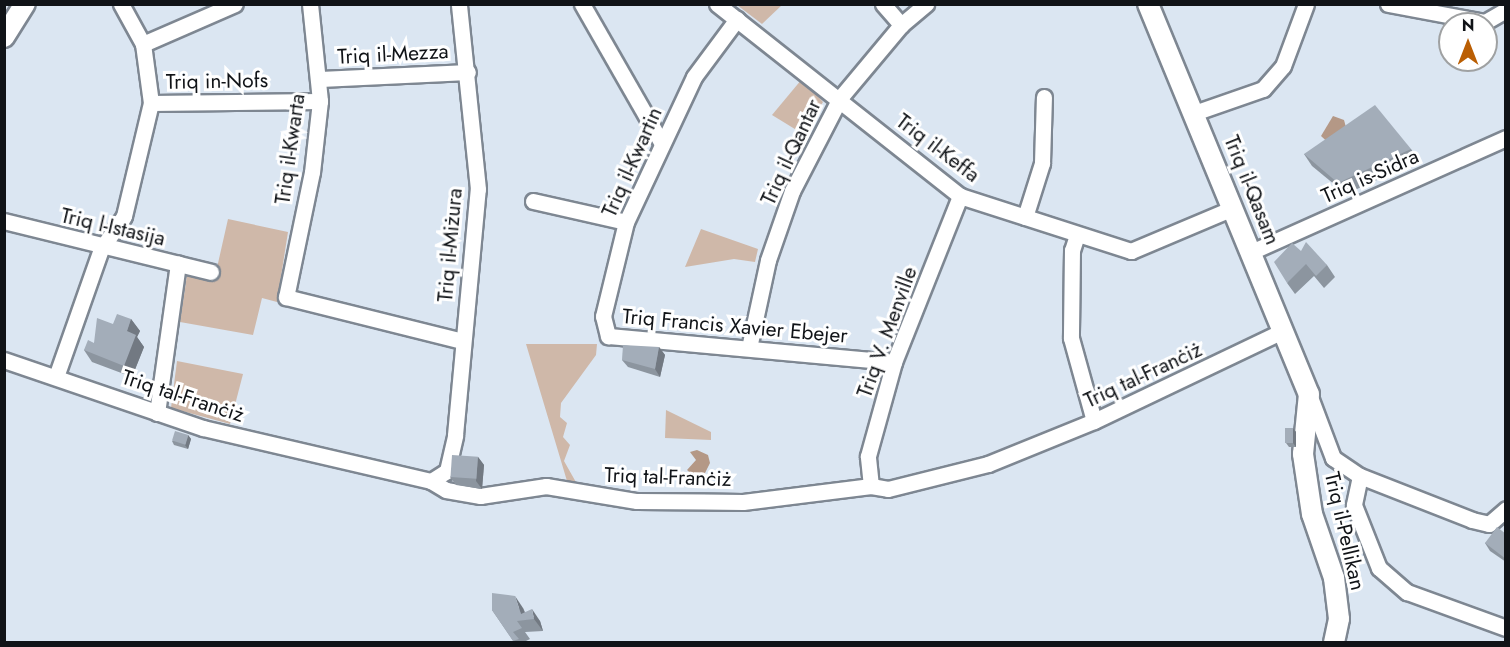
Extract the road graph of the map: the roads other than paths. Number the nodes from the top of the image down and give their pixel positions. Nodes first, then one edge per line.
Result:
1 (25, 4) edge
2 (121, 4) edge
3 (235, 4) edge
4 (310, 4) edge
5 (459, 4) edge
6 (582, 4) edge
7 (717, 4) edge
8 (883, 4) edge
9 (926, 4) edge
10 (1148, 4) edge
11 (1306, 4) edge
12 (1388, 4) edge
13 (1506, 10) edge
14 (737, 19) junction
15 (901, 25) junction
16 (7, 26) edge
17 (143, 44) junction
18 (468, 72) junction
19 (320, 79) junction
20 (1044, 97) dead end
21 (840, 98) junction
22 (320, 101) junction
23 (151, 103) junction
24 (1194, 113) junction
25 (1506, 138) edge
26 (660, 142) junction
27 (960, 196) junction
28 (533, 201) dead end
29 (1233, 208) junction
30 (1025, 217) junction
31 (4, 221) edge
32 (626, 222) junction
33 (1077, 235) junction
34 (101, 249) junction
35 (1251, 252) junction
36 (178, 263) junction
37 (211, 272) dead end
38 (1283, 331) junction
39 (608, 336) joint
40 (462, 341) junction
41 (749, 348) junction
42 (4, 360) edge
43 (894, 362) junction
44 (57, 374) junction
45 (1309, 394) junction
46 (157, 412) junction
47 (1094, 421) junction
48 (1360, 476) junction
49 (431, 481) junction
50 (871, 486) junction
51 (1506, 509) edge
52 (1506, 628) edge
53 (1334, 642) edge

1 - 16 street
2 - 17 street
3 - 17 street
4 - 19 street, Triq il-Kwarta
5 - 18 street, Triq il-Miżura
6 - 26 street
7 - 14 street, Triq il-Keffa
8 - 15 street
9 - 15 street, Triq il-Qantar
10 - 24 street, Triq il-Qasam
11 - 24 street
12 - 13 street
14 - 21 street, Triq il-Keffa
14 - 26 street, Triq il-Kwartin
15 - 21 street, Triq il-Qantar
17 - 23 street
18 - 19 street, Triq il-Mezza
18 - 40 street, Triq il-Miżura
19 - 22 street, Triq il-Kwarta
20 - 30 street
21 - 27 street, Triq il-Keffa
21 - 41 street, Triq il-Qantar
22 - 23 street, Triq in-Nofs
22 - 40 street, Triq il-Kwarta
23 - 34 street
24 - 29 street, Triq il-Qasam
25 - 35 street, Triq is-Sidra
26 - 32 street, Triq il-Kwartin
27 - 30 street, Triq il-Keffa
27 - 43 street, Triq V. Menville
28 - 32 street
29 - 33 street, Triq il-Keffa
29 - 35 street, Triq il-Qasam
30 - 33 street, Triq il-Keffa
31 - 34 street, Triq l-Istasija
32 - 39 street, Triq il-Kwartin
33 - 47 street
34 - 36 street, Triq l-Istasija
34 - 44 street
35 - 38 street, Triq il-Qasam
36 - 37 street, Triq l-Istasija
36 - 46 street
38 - 45 street, Triq il-Qasam
38 - 47 street, Triq tal-Franċiż
39 - 41 street, Triq Francis Xavier Ebejer
40 - 49 street, Triq il-Miżura
41 - 43 street, Triq Francis Xavier Ebejer
42 - 44 street, Triq tal-Franċiż
43 - 50 street, Triq V. Menville
44 - 46 street, Triq tal-Franċiż
45 - 48 street
45 - 53 street, Triq il-Pellikan
46 - 49 street, Triq tal-Franċiż
47 - 50 street, Triq tal-Franċiż
48 - 51 street
48 - 52 street
49 - 50 street, Triq tal-Franċiż

